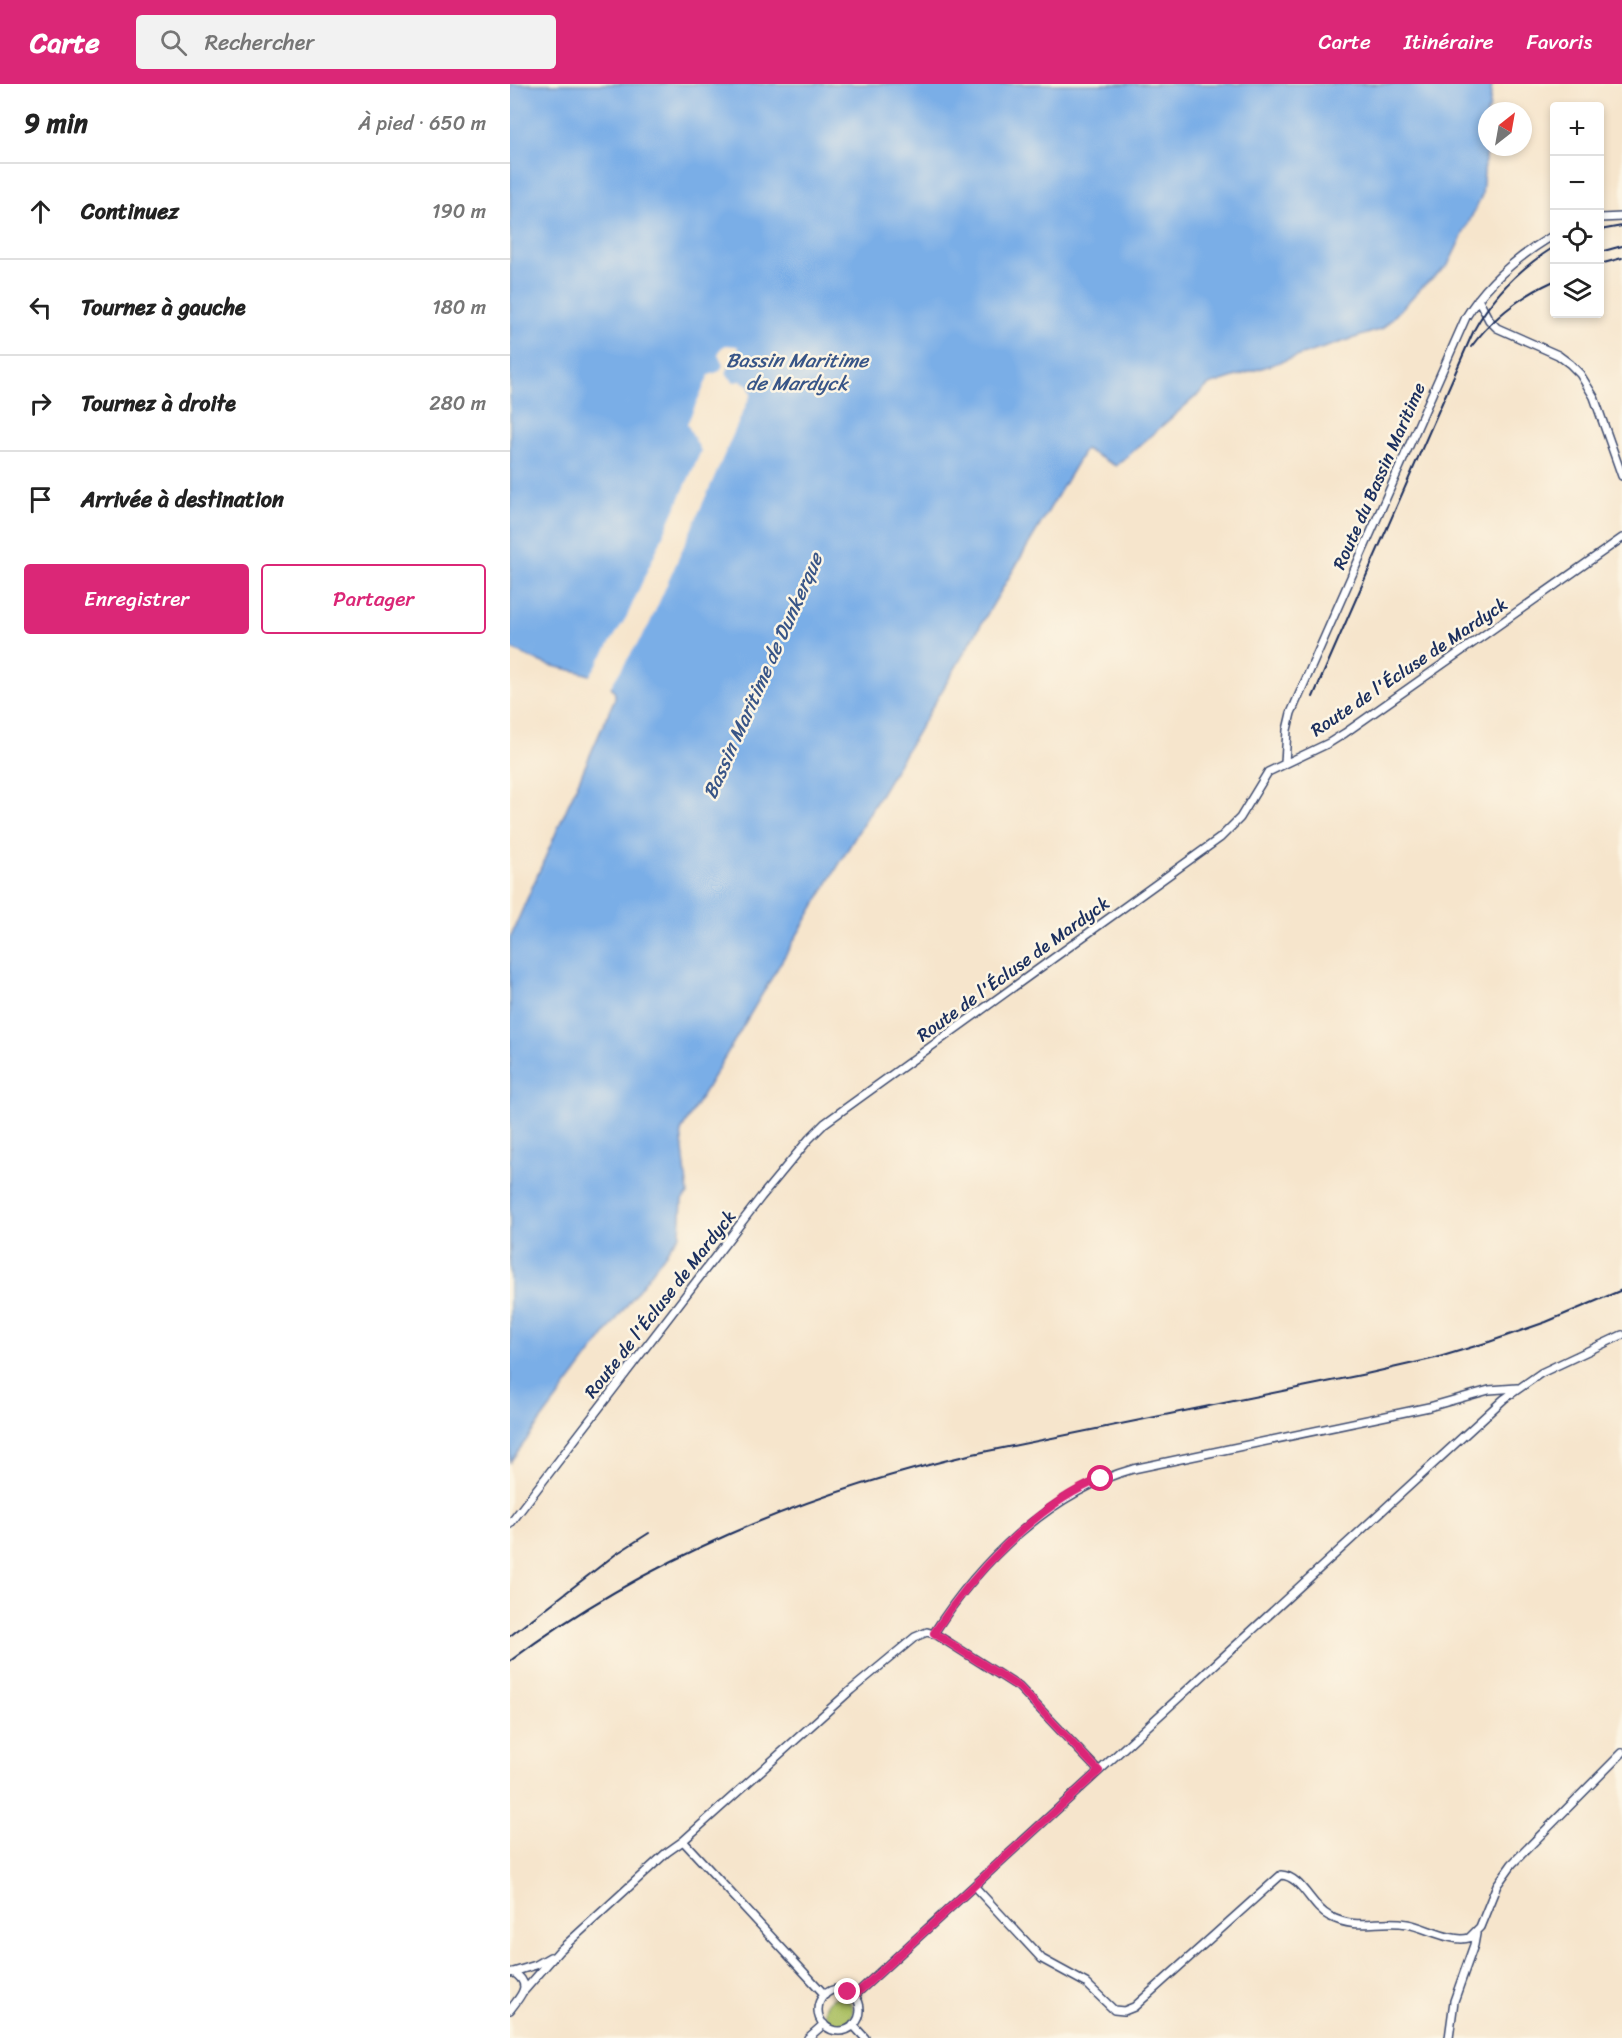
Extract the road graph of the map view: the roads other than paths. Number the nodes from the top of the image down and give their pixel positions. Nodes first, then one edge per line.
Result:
1 (1622, 217) edge
2 (1604, 218) edge
3 (1550, 238) edge
4 (1478, 299) junction
5 (1622, 476) edge
6 (1622, 538) edge
7 (1285, 763) junction
8 (1622, 1335) edge
9 (1518, 1388) junction
10 (510, 1524) edge
11 (934, 1633) junction
12 (1622, 1753) edge
13 (1099, 1771) junction
14 (683, 1841) junction
15 (975, 1886) junction
16 (1476, 1934) junction
17 (559, 1951) junction
18 (512, 1972) edge
19 (524, 1991) junction
20 (825, 1995) junction
21 (854, 1996) junction
22 (510, 2010) edge
23 (824, 2024) junction
24 (853, 2025) junction
25 (808, 2038) edge
26 (865, 2038) edge
27 (1449, 2038) edge

1 - 2 street
3 - 4 street, Route du Bassin Maritime
4 - 5 street
4 - 7 street, Route du Bassin Maritime
6 - 7 street, Route de l'Écluse de Mardyck
7 - 10 street, Route de l'Écluse de Mardyck
8 - 9 street
9 - 11 street
9 - 13 street
11 - 13 street
11 - 14 street
12 - 16 street
13 - 15 street
14 - 17 street
14 - 20 street
15 - 16 street
15 - 21 street
16 - 27 street
17 - 18 street
17 - 19 street
18 - 19 street
19 - 22 street
20 - 21 street
20 - 23 street
21 - 24 street
23 - 24 street
23 - 25 street
24 - 26 street

